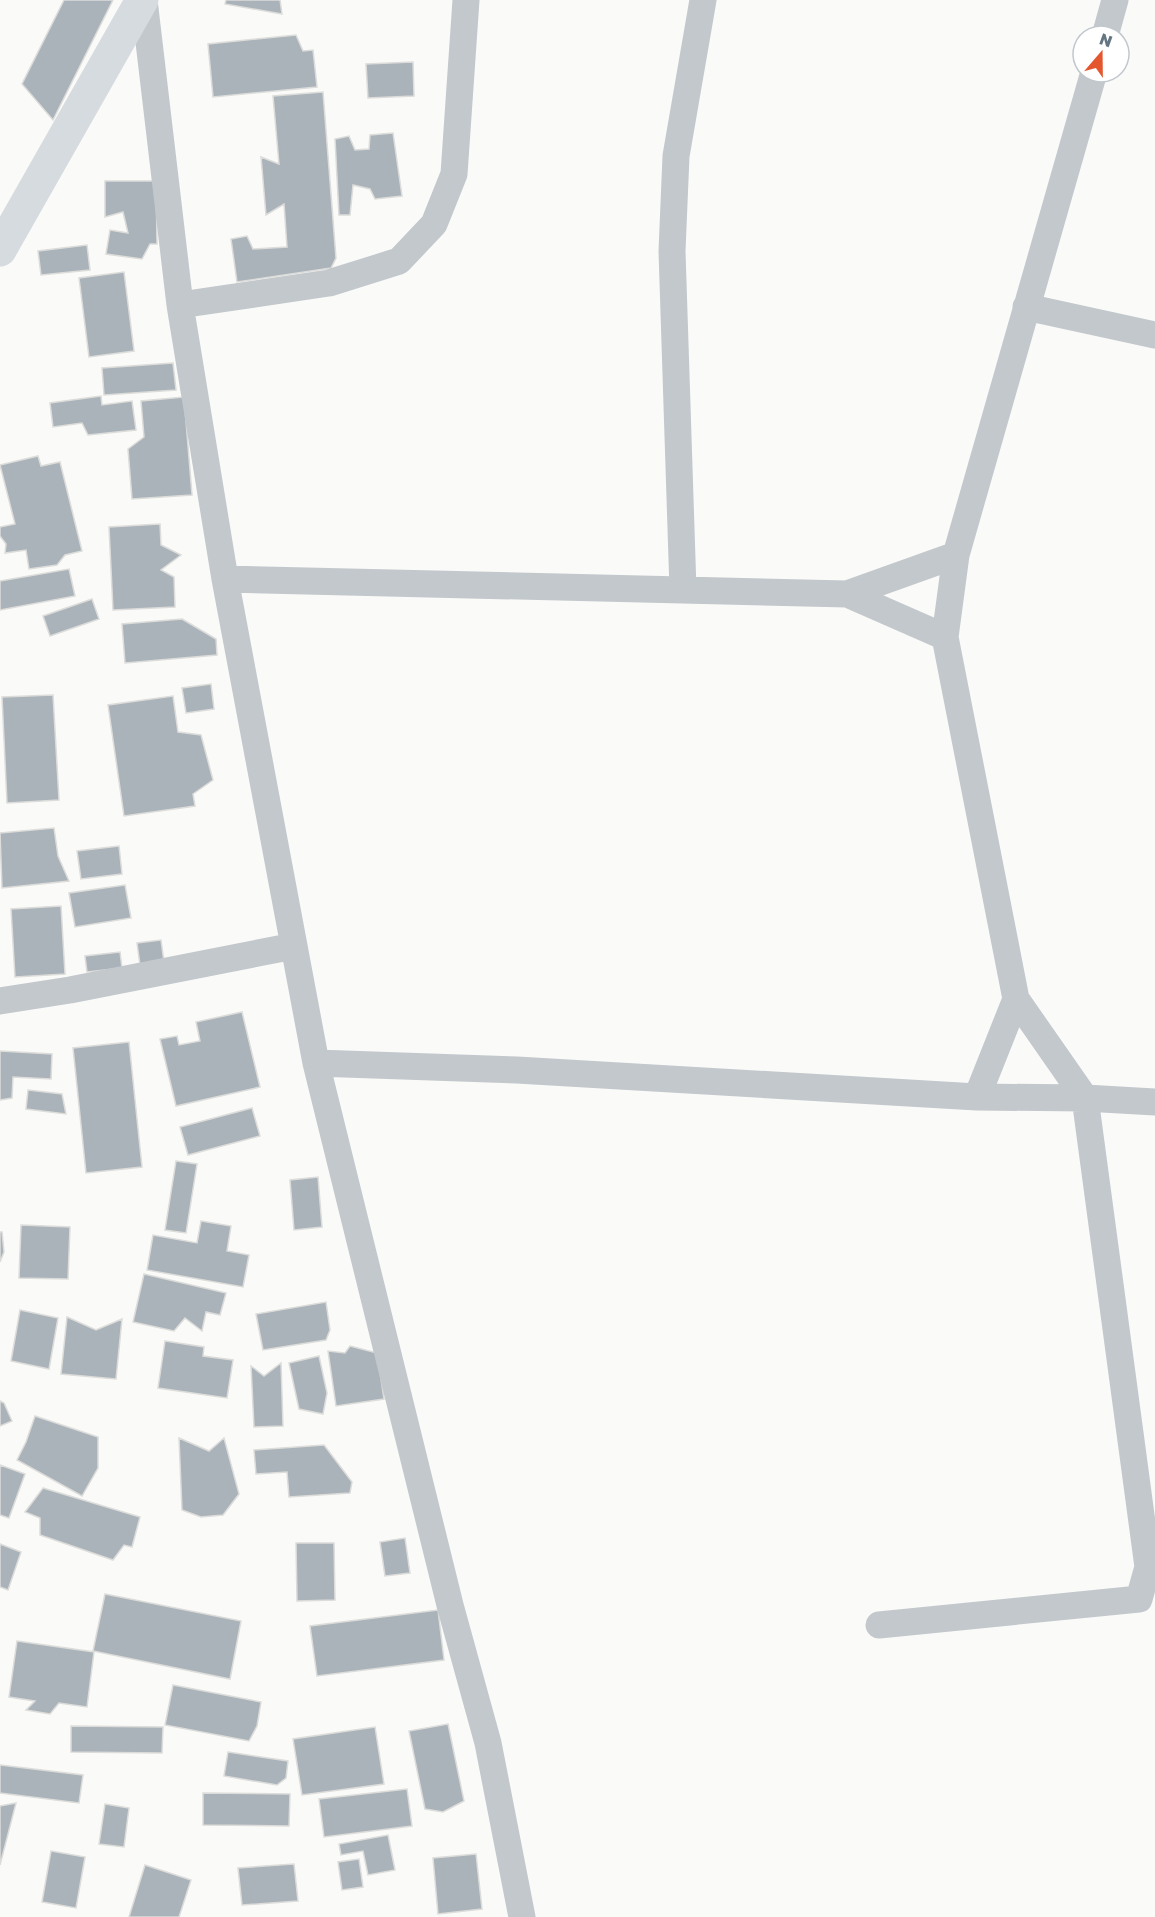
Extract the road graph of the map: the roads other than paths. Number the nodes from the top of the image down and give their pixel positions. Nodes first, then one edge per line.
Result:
1 (143, 0) edge
2 (466, 0) edge
3 (703, 0) edge
4 (1116, 0) edge
5 (1109, 24) edge
6 (1091, 84) edge
7 (0, 250) edge
8 (180, 305) junction
9 (1026, 307) junction
10 (1155, 335) edge
11 (956, 555) junction
12 (225, 579) junction
13 (683, 590) junction
14 (847, 594) junction
15 (945, 637) junction
16 (294, 946) junction
17 (1016, 999) junction
18 (0, 1001) edge
19 (316, 1063) junction
20 (976, 1097) junction
21 (1085, 1098) junction
22 (1155, 1102) edge
23 (879, 1625) dead end
24 (522, 1917) edge

1 - 7 street
1 - 8 street
2 - 8 street
3 - 13 street
4 - 5 street
6 - 9 street
8 - 12 street
9 - 10 street
9 - 11 street
11 - 14 street
11 - 15 street
12 - 13 street
12 - 16 street
13 - 14 street
14 - 15 street
15 - 17 street
16 - 18 street
16 - 19 street
17 - 20 street
17 - 21 street
19 - 20 street
19 - 24 street
20 - 21 street
21 - 22 street
21 - 23 street

